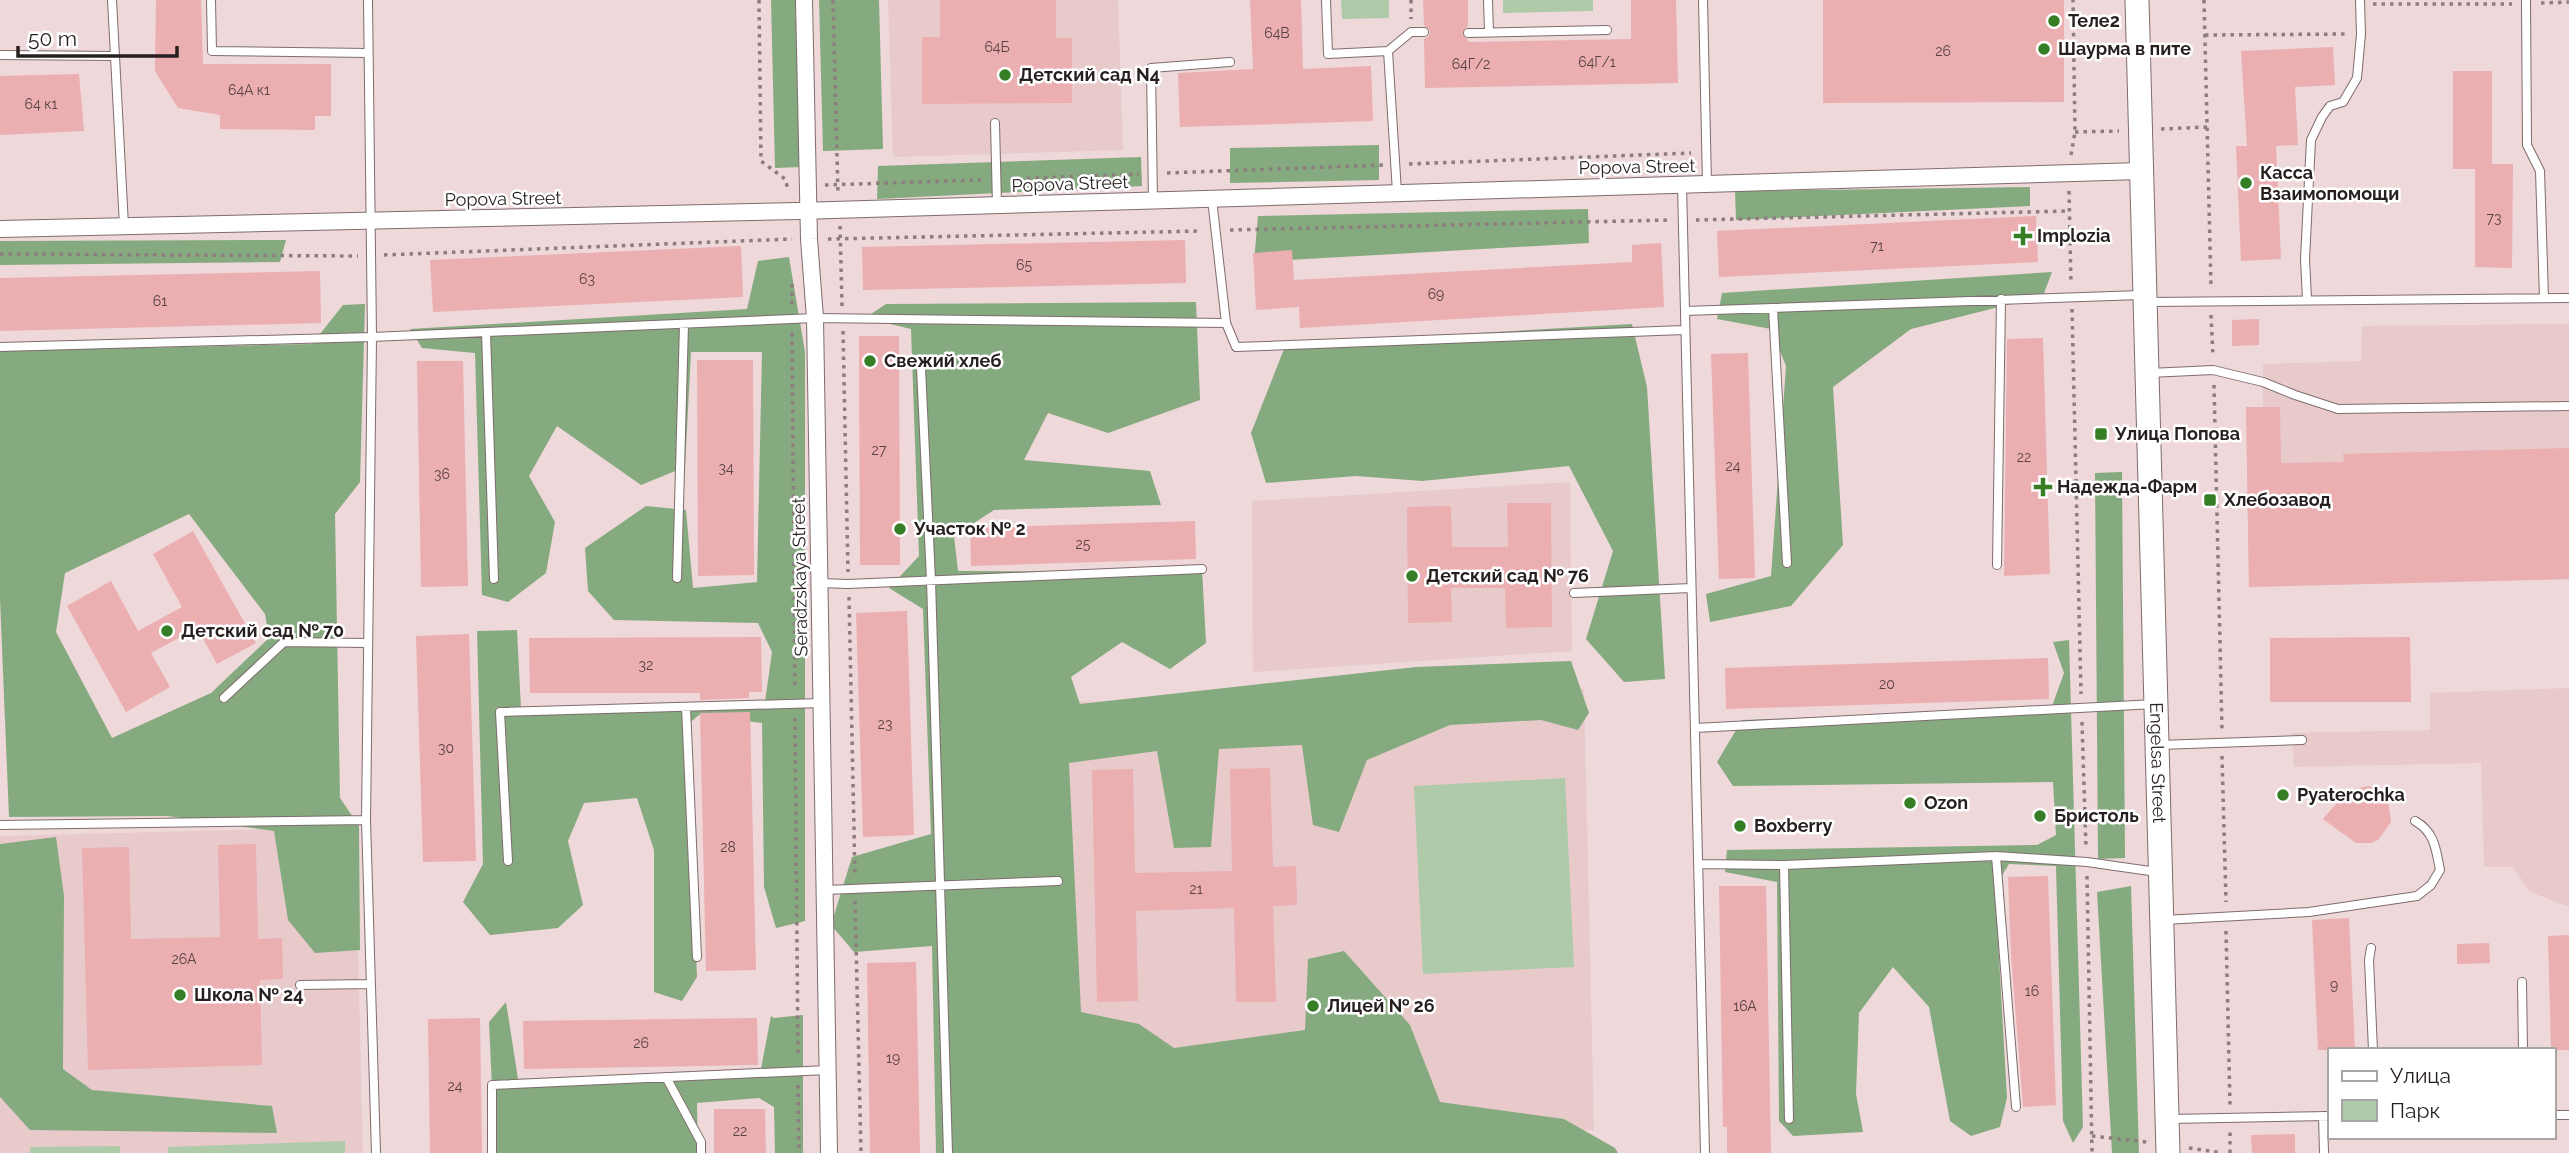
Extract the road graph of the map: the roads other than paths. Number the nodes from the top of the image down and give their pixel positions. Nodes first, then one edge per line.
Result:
1 (112, 0) edge
2 (211, 0) edge
3 (368, 0) edge
4 (804, 0) edge
5 (1326, 0) edge
6 (1488, 0) edge
7 (1703, 0) edge
8 (2137, 0) edge
9 (2360, 2) edge
10 (2526, 2) edge
11 (1607, 30) dead end
12 (1424, 32) dead end
13 (1489, 32) junction
14 (1468, 33) dead end
15 (1388, 51) junction
16 (368, 53) junction
17 (0, 55) edge
18 (114, 56) junction
19 (1230, 61) dead end
20 (995, 123) dead end
21 (2141, 171) junction
22 (1707, 184) junction
23 (1682, 185) junction
24 (1397, 191) junction
25 (1212, 199) junction
26 (1153, 201) junction
27 (996, 205) junction
28 (809, 211) junction
29 (369, 221) junction
30 (124, 226) junction
31 (0, 229) edge
32 (2144, 298) junction
33 (2544, 298) junction
34 (2569, 298) edge
35 (2001, 299) junction
36 (2307, 299) junction
37 (1773, 308) junction
38 (1685, 311) junction
39 (815, 318) junction
40 (1226, 323) junction
41 (684, 324) junction
42 (1684, 330) junction
43 (486, 332) junction
44 (372, 337) junction
45 (0, 347) edge
46 (921, 368) dead end
47 (2146, 373) junction
48 (2569, 405) edge
49 (1787, 563) dead end
50 (1997, 565) dead end
51 (1202, 569) dead end
52 (677, 578) dead end
53 (494, 579) dead end
54 (931, 580) junction
55 (820, 583) junction
56 (1691, 588) junction
57 (1574, 593) dead end
58 (368, 643) junction
59 (224, 698) dead end
60 (821, 703) junction
61 (2155, 704) junction
62 (686, 707) junction
63 (1695, 728) junction
64 (2302, 740) dead end
65 (2156, 745) junction
66 (366, 820) junction
67 (2415, 821) dead end
68 (0, 825) edge
69 (1996, 856) junction
70 (508, 861) dead end
71 (1698, 864) junction
72 (1784, 865) junction
73 (2160, 872) junction
74 (1058, 881) dead end
75 (940, 886) junction
76 (825, 890) junction
77 (2161, 920) junction
78 (2371, 948) dead end
79 (696, 957) dead end
80 (2522, 982) dead end
81 (371, 984) junction
82 (300, 985) dead end
83 (2373, 1048) edge
84 (2523, 1048) edge
85 (828, 1070) junction
86 (666, 1077) junction
87 (2016, 1107) dead end
88 (2326, 1116) edge
89 (1790, 1119) dead end
90 (2166, 1119) junction
91 (376, 1153) edge
92 (492, 1153) edge
93 (701, 1153) edge
94 (829, 1153) edge
95 (948, 1153) edge
96 (1705, 1153) edge
97 (2168, 1153) edge
98 (2324, 1153) edge

1 - 18 lane
2 - 16 lane
3 - 16 lane
4 - 28 street, Seradzskaya Street
5 - 15 lane
6 - 13 lane
7 - 22 lane
8 - 21 main road
9 - 36 lane
10 - 33 lane
11 - 13 lane
12 - 15 lane
13 - 14 lane
15 - 24 lane
16 - 29 lane
17 - 18 lane
18 - 30 lane
19 - 26 lane
20 - 27 lane
21 - 22 street, Popova Street
21 - 32 main road, Engelsa Street
22 - 23 street, Popova Street
23 - 24 street, Popova Street
23 - 38 lane
24 - 25 street, Popova Street
25 - 26 street, Popova Street
25 - 40 lane
26 - 27 street, Popova Street
27 - 28 street, Popova Street
28 - 29 street, Popova Street
28 - 39 street, Seradzskaya Street
29 - 30 street, Popova Street
29 - 44 lane
30 - 31 street, Popova Street
32 - 35 lane
32 - 36 lane
32 - 47 main road, Engelsa Street
33 - 34 lane
33 - 36 lane
35 - 37 lane
35 - 50 lane
37 - 38 lane
37 - 49 lane
38 - 42 lane
39 - 40 lane
39 - 41 lane
39 - 55 street, Seradzskaya Street
40 - 42 lane
41 - 43 lane
41 - 52 lane
42 - 56 lane
43 - 44 lane
43 - 53 lane
44 - 45 lane
44 - 58 lane
46 - 54 lane
47 - 48 lane
47 - 61 main road, Engelsa Street
51 - 54 lane
54 - 55 lane
54 - 75 lane
55 - 60 street, Seradzskaya Street
56 - 57 lane
56 - 63 lane
58 - 59 lane
58 - 66 lane
60 - 62 lane
60 - 76 street, Seradzskaya Street
61 - 63 lane
61 - 65 main road, Engelsa Street
62 - 70 lane
62 - 79 lane
63 - 71 lane
64 - 65 lane
65 - 73 main road, Engelsa Street
66 - 68 lane
66 - 81 lane
67 - 77 lane
69 - 72 lane
69 - 73 lane
69 - 87 lane
71 - 72 lane
71 - 96 lane
72 - 89 lane
73 - 77 main road, Engelsa Street
74 - 75 lane
75 - 76 lane
75 - 95 lane
76 - 85 street, Seradzskaya Street
77 - 90 main road, Engelsa Street
78 - 83 lane
80 - 84 lane
81 - 82 lane
81 - 91 lane
85 - 86 lane
85 - 94 street, Seradzskaya Street
86 - 92 lane
86 - 93 lane
88 - 90 lane
88 - 98 lane
90 - 97 main road, Engelsa Street

